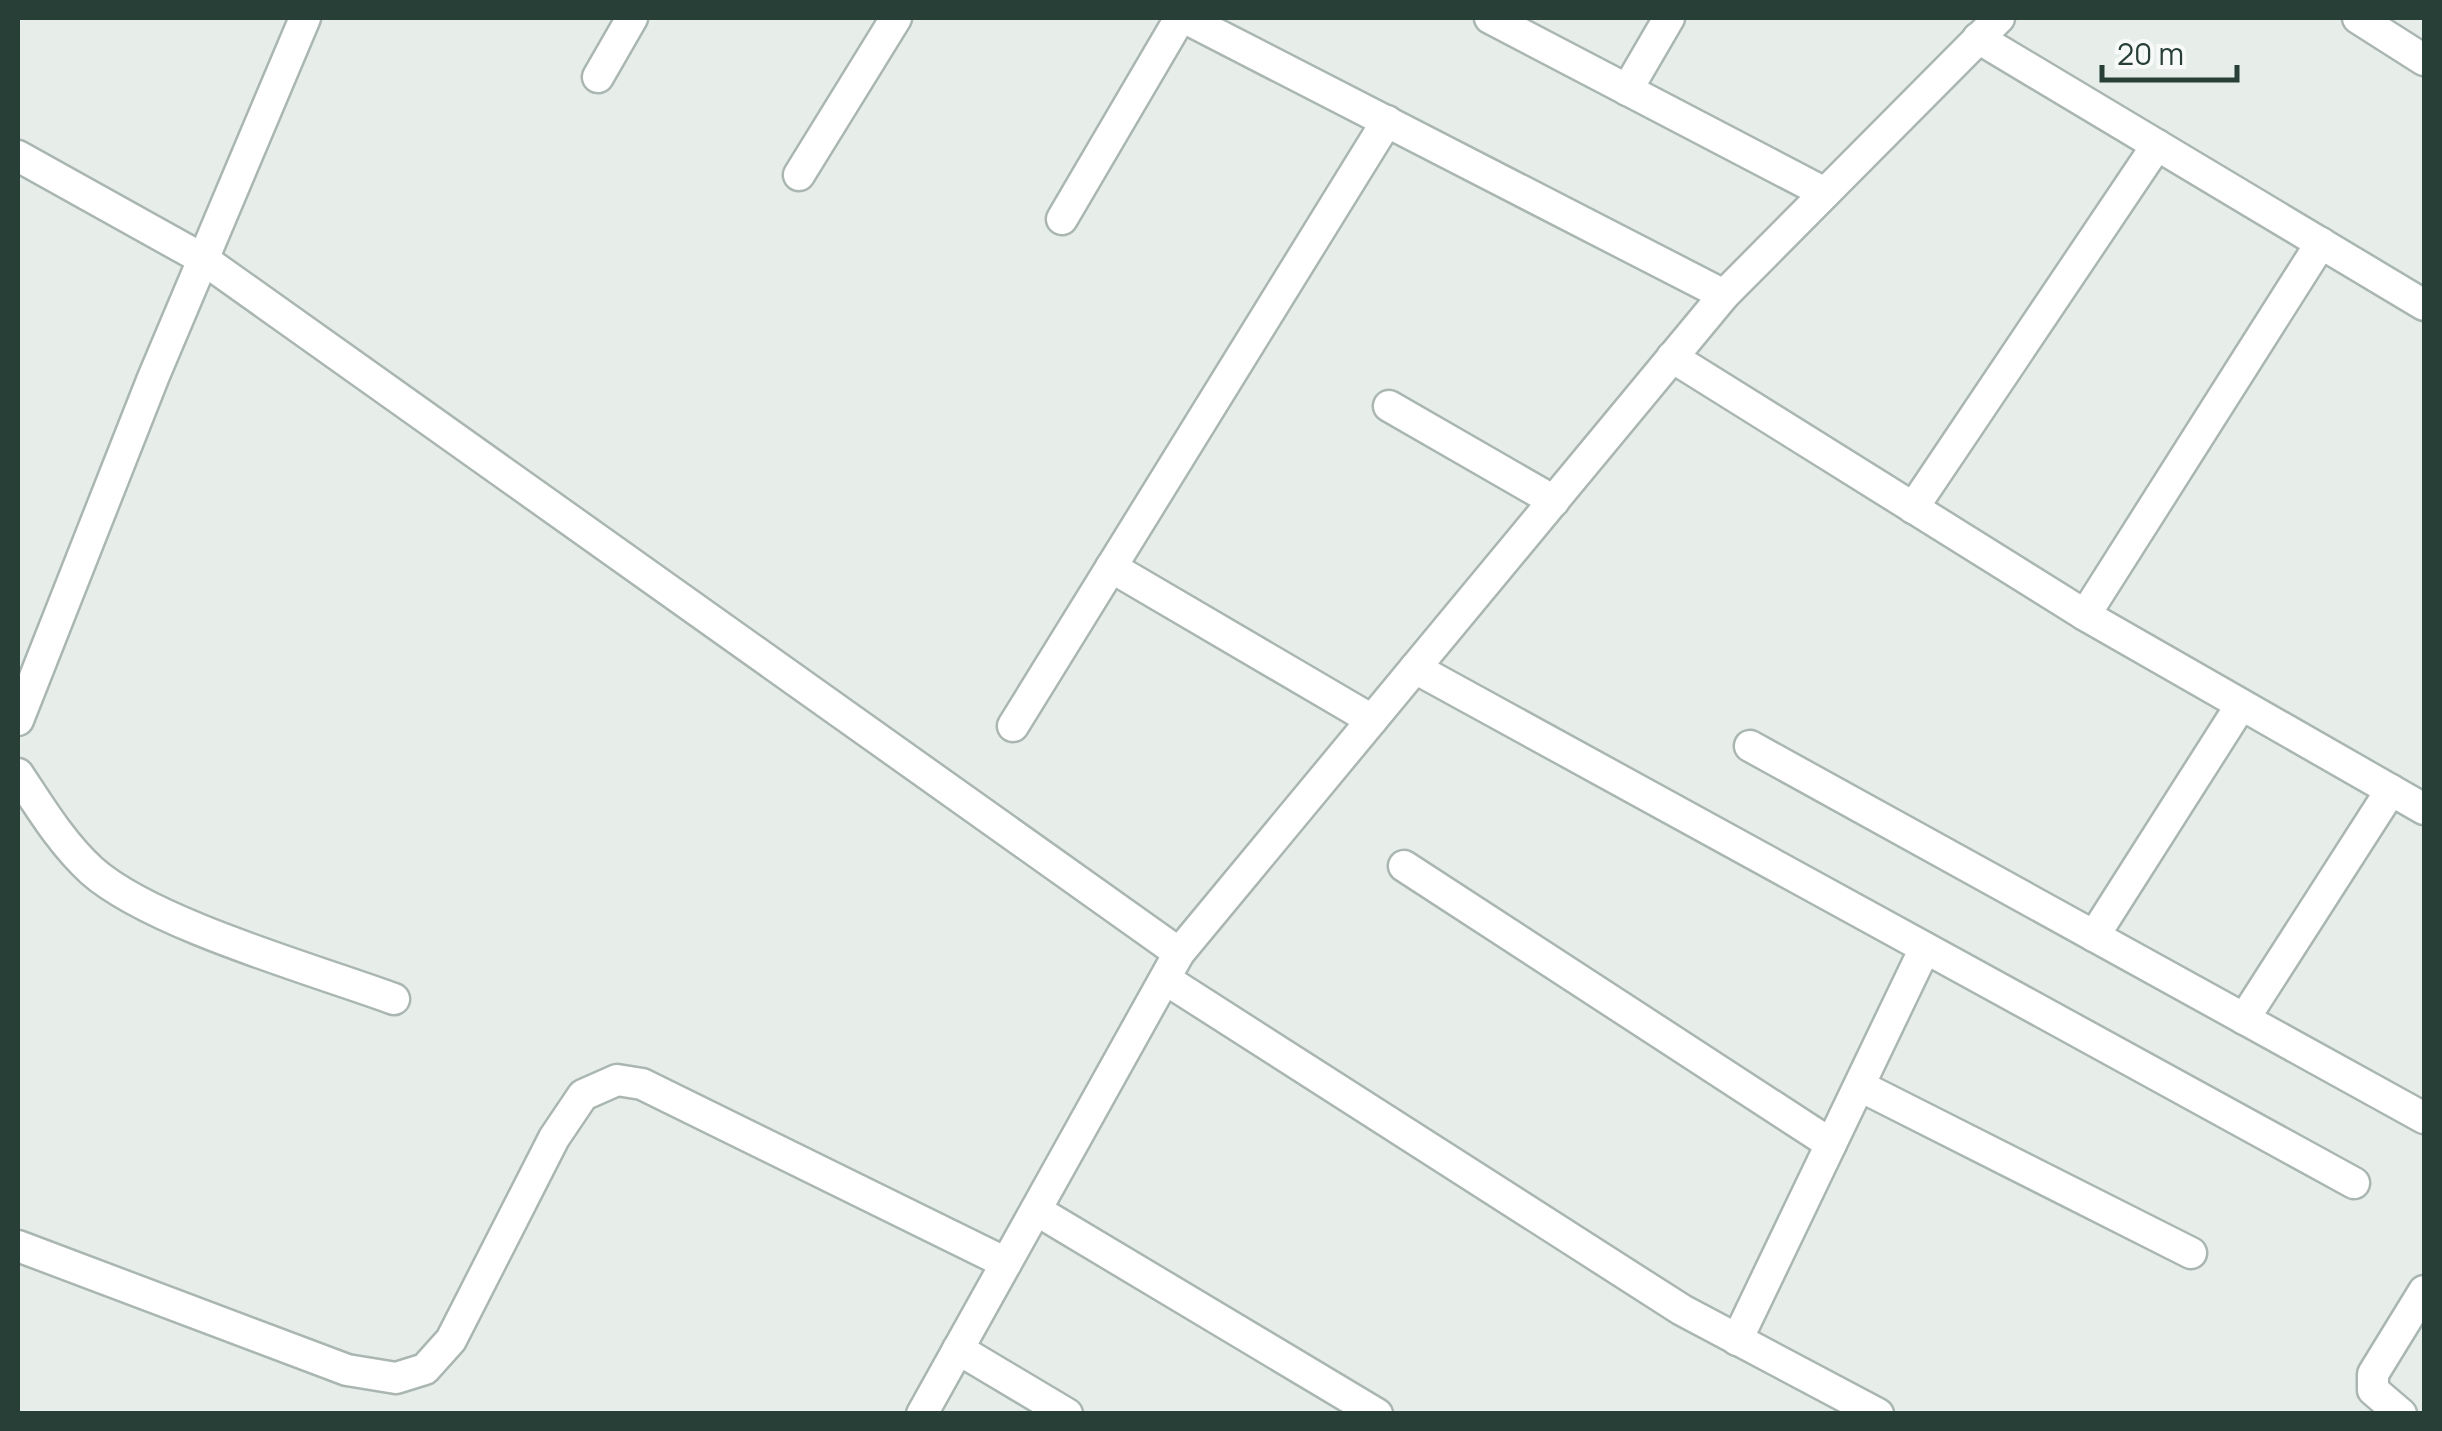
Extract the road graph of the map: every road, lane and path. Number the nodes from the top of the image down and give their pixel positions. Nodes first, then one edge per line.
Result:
1 (632, 18) edge
2 (896, 18) edge
3 (1182, 18) edge
4 (1490, 18) edge
5 (1669, 18) edge
6 (2358, 18) edge
7 (297, 20) edge
8 (1990, 24) edge
9 (2424, 60) edge
10 (598, 77) dead end
11 (1627, 90) junction
12 (1387, 121) junction
13 (2157, 145) junction
14 (18, 156) edge
15 (799, 175) dead end
16 (1825, 193) junction
17 (1062, 219) dead end
18 (2320, 243) junction
19 (203, 259) junction
20 (1724, 295) junction
21 (2424, 305) edge
22 (1672, 358) junction
23 (1389, 406) dead end
24 (1554, 501) junction
25 (1913, 508) junction
26 (1110, 567) junction
27 (2085, 615) junction
28 (1415, 668) junction
29 (25, 677) edge
30 (2241, 705) junction
31 (18, 720) edge
32 (1372, 720) junction
33 (1013, 726) dead end
34 (1750, 746) dead end
35 (18, 774) edge
36 (2391, 790) junction
37 (2424, 809) edge
38 (1404, 866) dead end
39 (2094, 936) junction
40 (1925, 948) junction
41 (1172, 966) junction
42 (394, 999) dead end
43 (2244, 1019) junction
44 (1860, 1086) junction
45 (2421, 1107) edge
46 (1831, 1144) junction
47 (2354, 1183) dead end
48 (1036, 1210) junction
49 (18, 1246) edge
50 (2192, 1253) dead end
51 (1006, 1262) junction
52 (2424, 1291) edge
53 (1737, 1340) junction
54 (958, 1349) junction
55 (922, 1414) edge
56 (1066, 1414) edge
57 (1377, 1414) edge
58 (1878, 1414) edge
59 (2401, 1414) edge

1 - 10 street
2 - 15 street
3 - 12 street
3 - 17 street
4 - 11 street
5 - 11 street
6 - 9 street
7 - 19 street
8 - 13 street
8 - 16 street
11 - 16 street
12 - 20 street
12 - 26 street
13 - 18 street
13 - 25 street
14 - 19 street
16 - 20 street
18 - 21 street
18 - 27 street
19 - 29 street
19 - 41 street
20 - 22 street
22 - 24 street
22 - 25 street
23 - 24 street
24 - 28 street
25 - 27 street
26 - 32 street
26 - 33 street
27 - 30 street
28 - 32 street
28 - 40 street
29 - 31 street
30 - 36 street
30 - 39 street
32 - 41 street
34 - 39 street
35 - 42 street
36 - 37 street
36 - 43 street
38 - 46 street
39 - 43 street
40 - 44 street
40 - 47 street
41 - 48 street
41 - 53 street
43 - 45 street
44 - 46 street
44 - 50 street
46 - 53 street
48 - 51 street
48 - 57 street
49 - 51 street
51 - 54 street
52 - 59 street
53 - 58 street
54 - 55 street
54 - 56 street

